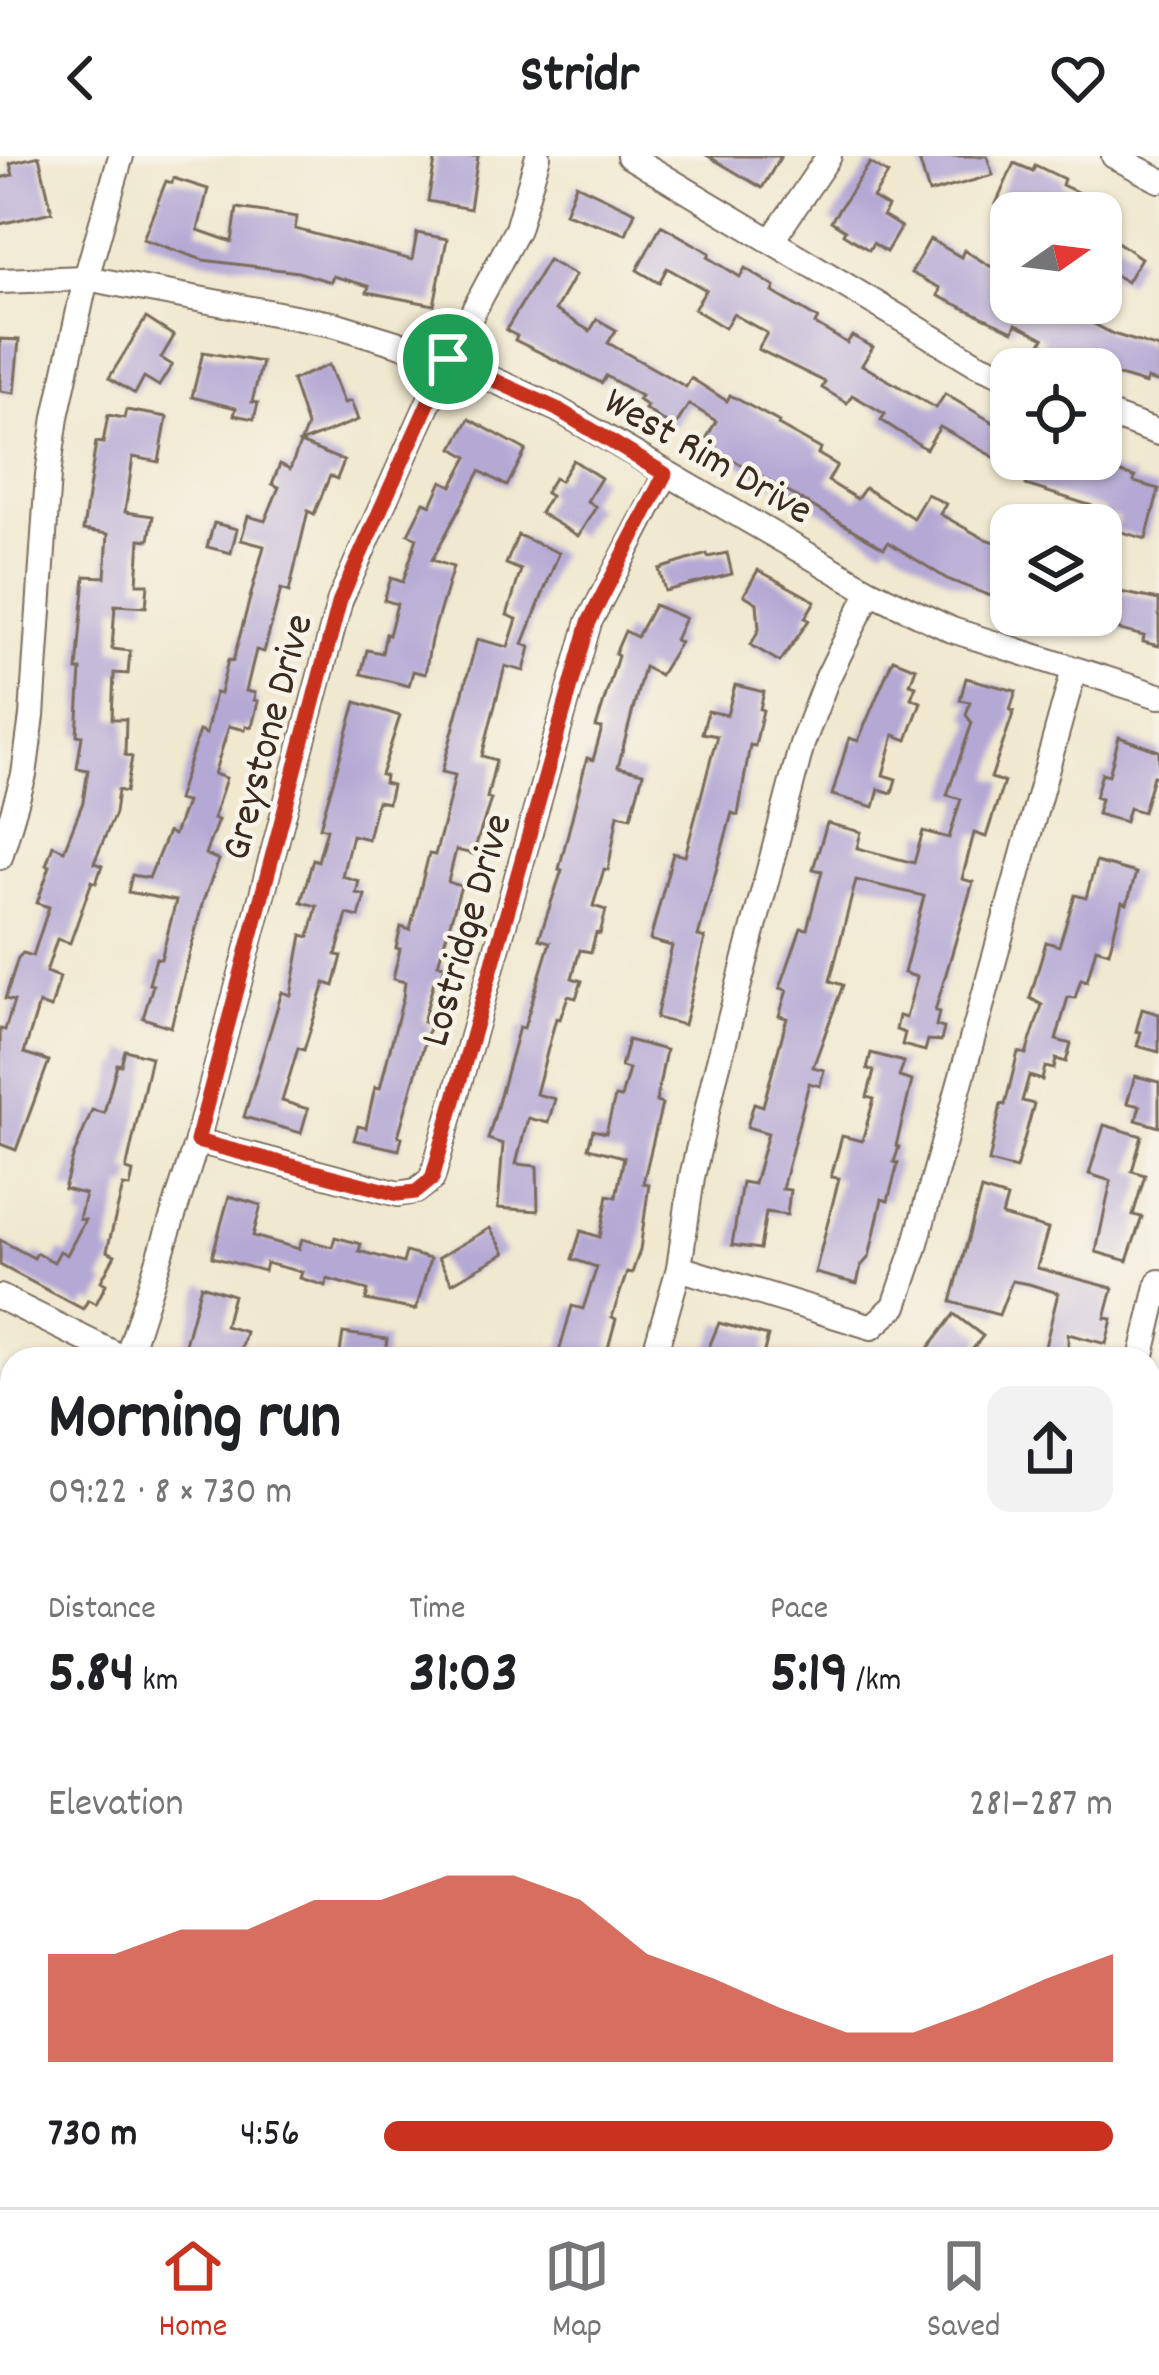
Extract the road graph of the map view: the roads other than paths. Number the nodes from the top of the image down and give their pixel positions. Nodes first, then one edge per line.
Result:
1 (121, 156) edge
2 (538, 156) edge
3 (629, 156) edge
4 (829, 156) edge
5 (1114, 156) edge
6 (1159, 180) edge
7 (772, 240) junction
8 (86, 278) junction
9 (0, 281) edge
10 (448, 359) junction
11 (990, 369) edge
12 (1122, 420) edge
13 (1159, 433) edge
14 (665, 474) junction
15 (870, 591) junction
16 (1074, 670) junction
17 (1159, 695) edge
18 (0, 857) edge
19 (197, 1141) junction
20 (679, 1268) junction
21 (1159, 1282) edge
22 (0, 1297) edge
23 (102, 1347) edge
24 (130, 1347) edge
25 (656, 1347) edge
26 (1144, 1347) edge

1 - 8 street
2 - 10 street, Greystone Drive
3 - 7 street
4 - 7 street
5 - 6 street
7 - 11 street
8 - 9 street, West Rim Drive
8 - 10 street, West Rim Drive
8 - 18 street
10 - 14 street, West Rim Drive
10 - 19 street, Greystone Drive
12 - 13 street
14 - 15 street, West Rim Drive
14 - 19 street, Lostridge Drive
15 - 16 street, West Rim Drive
15 - 20 street
16 - 17 street, West Rim Drive
16 - 20 street
19 - 24 street, Greystone Drive
20 - 25 street
21 - 26 street
22 - 23 street

